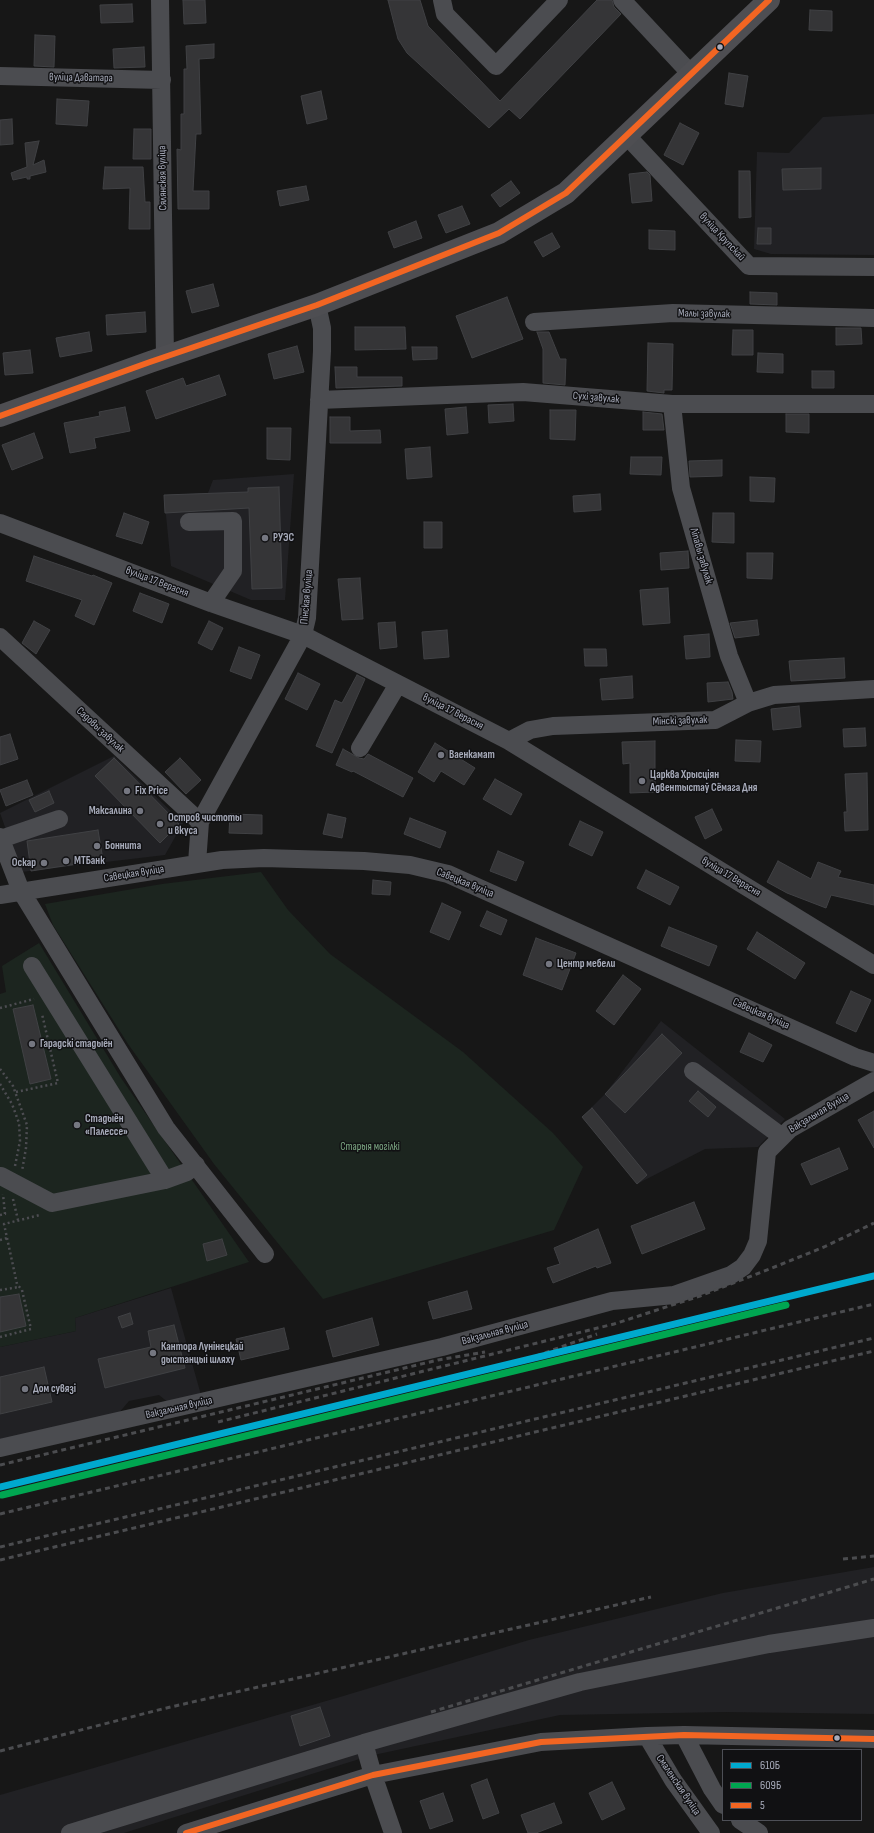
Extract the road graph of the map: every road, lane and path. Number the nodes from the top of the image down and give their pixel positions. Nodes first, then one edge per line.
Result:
1 (160, 0) edge
2 (442, 0) edge
3 (559, 0) edge
4 (622, 0) edge
5 (769, 0) edge
6 (692, 75) junction
7 (0, 76) edge
8 (162, 80) junction
9 (626, 135) junction
10 (874, 267) edge
11 (317, 304) junction
12 (874, 318) edge
13 (534, 322) dead end
14 (165, 357) junction
15 (319, 400) junction
16 (672, 404) junction
17 (874, 404) edge
18 (0, 416) edge
19 (189, 522) dead end
20 (0, 523) edge
21 (211, 603) junction
22 (303, 635) junction
23 (0, 638) edge
24 (398, 684) junction
25 (874, 689) edge
26 (748, 703) junction
27 (509, 741) junction
28 (360, 748) dead end
29 (59, 819) dead end
30 (200, 822) junction
31 (0, 838) edge
32 (197, 863) junction
33 (21, 891) junction
34 (0, 895) edge
35 (874, 965) edge
36 (32, 966) dead end
37 (38, 998) dead end
38 (0, 1008) edge
39 (42, 1013) dead end
40 (874, 1063) edge
41 (0, 1069) edge
42 (693, 1071) dead end
43 (874, 1081) edge
44 (0, 1084) edge
45 (16, 1092) junction
46 (781, 1136) junction
47 (196, 1165) junction
48 (165, 1180) junction
49 (9, 1181) edge
50 (0, 1215) edge
51 (18, 1220) dead end
52 (5, 1226) dead end
53 (0, 1227) edge
54 (7, 1238) dead end
55 (0, 1240) edge
56 (265, 1254) dead end
57 (0, 1290) edge
58 (0, 1337) edge
59 (0, 1448) edge
60 (874, 1628) edge
61 (684, 1735) junction
62 (647, 1736) junction
63 (874, 1739) edge
64 (364, 1743) junction
65 (373, 1775) junction
66 (722, 1804) edge
67 (741, 1821) edge
68 (70, 1833) edge
69 (186, 1833) edge
70 (393, 1833) edge
71 (711, 1833) edge
72 (759, 1833) edge

1 - 8 street, Сялянская вуліца
2 - 3 street
4 - 6 street
5 - 6 main road
6 - 9 main road
7 - 8 street, вуліца Даватара
8 - 14 street, Сялянская вуліца
9 - 10 street, вуліца Крупскай
9 - 11 main road
11 - 14 main road
11 - 15 street, Пінская вуліца
12 - 13 street, Малы завулак
14 - 18 main road
15 - 16 street, Сухі завулак
15 - 22 street, Пінская вуліца
16 - 17 street, Сухі завулак
16 - 26 street, Ліпавы завулак
19 - 21 street
20 - 21 street, вуліца 17 Верасня
21 - 22 street, вуліца 17 Верасня
22 - 24 street, вуліца 17 Верасня
22 - 30 street, Пінская вуліца
23 - 30 street, Садовы завулак
24 - 27 street, вуліца 17 Верасня
24 - 28 street
25 - 26 street, Мінскі завулак
26 - 27 street, Мінскі завулак
27 - 35 street, вуліца 17 Верасня
29 - 31 street
30 - 32 street, Пінская вуліца
31 - 33 street
32 - 33 street, Савецкая вуліца
32 - 40 street, Савецкая вуліца
33 - 34 street, Савецкая вуліца
33 - 47 street
36 - 48 street
37 - 38 path
39 - 45 path
41 - 45 path
42 - 46 street
43 - 46 street, Вакзальная вуліца
44 - 49 path
45 - 49 path
46 - 59 street, Вакзальная вуліца
47 - 48 street
47 - 56 street
48 - 49 street
49 - 50 path
49 - 51 path
52 - 53 path
54 - 55 path
57 - 58 path
60 - 64 street
61 - 62 street
61 - 63 street
61 - 66 street
62 - 65 street
62 - 71 street, Смаленская вуліца
64 - 65 street
64 - 68 street
65 - 69 street
65 - 70 street
67 - 72 street

